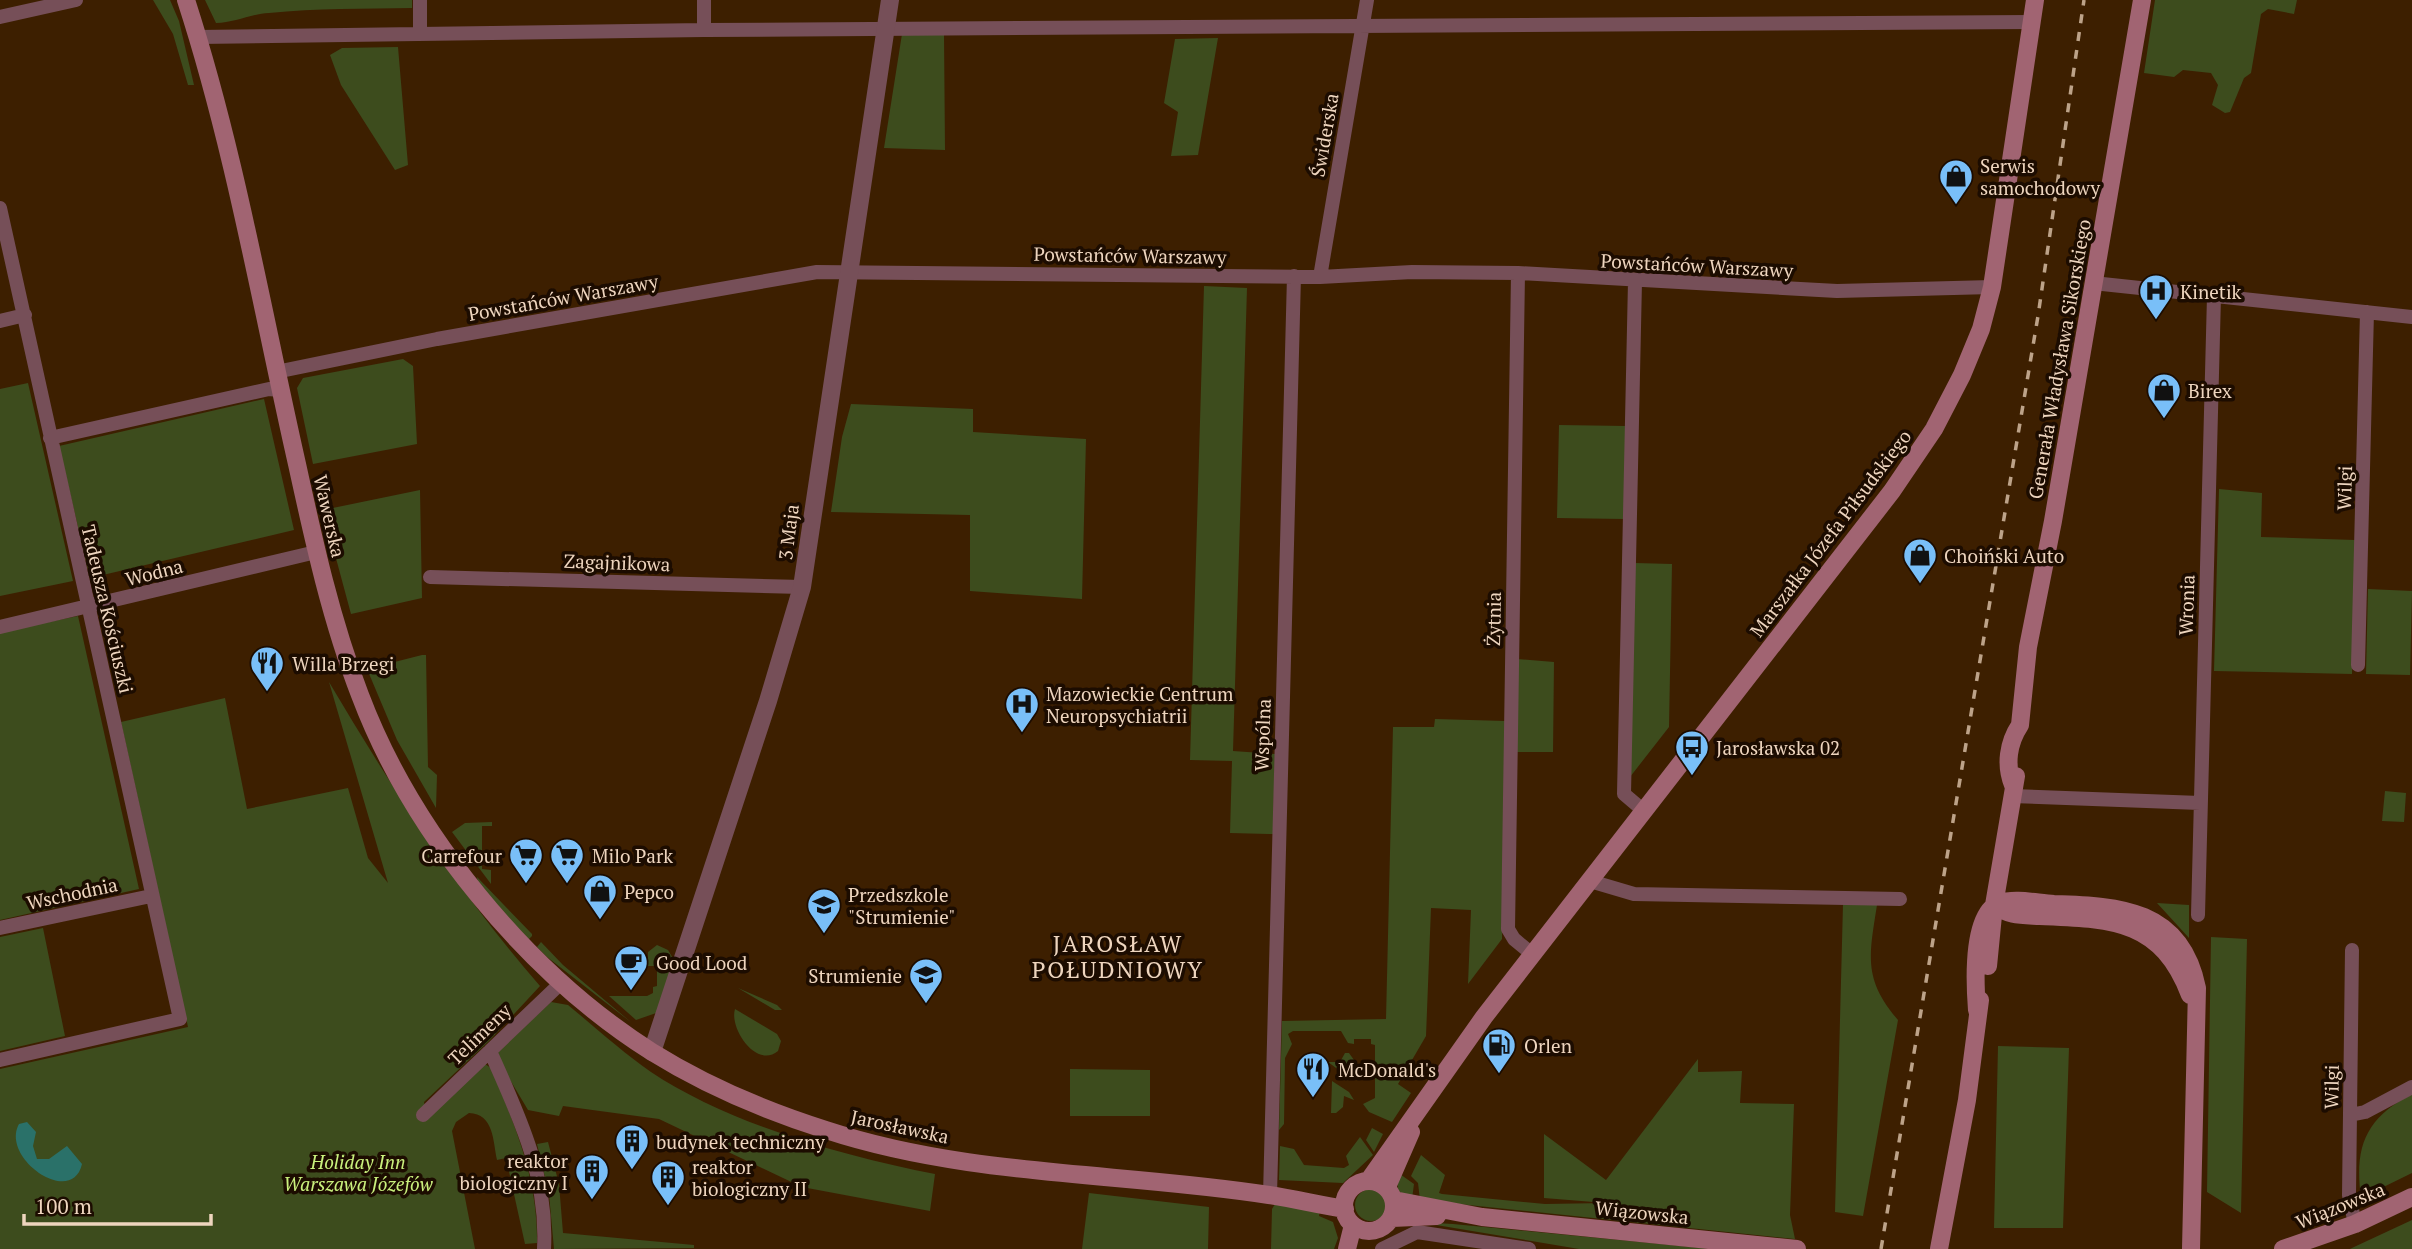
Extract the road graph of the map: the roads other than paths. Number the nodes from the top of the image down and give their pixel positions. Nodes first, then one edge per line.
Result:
1 (76, 0) edge
2 (186, 0) edge
3 (420, 0) edge
4 (704, 0) edge
5 (890, 0) edge
6 (1367, 0) edge
7 (2035, 0) edge
8 (2142, 0) edge
9 (0, 17) edge
10 (2031, 22) junction
11 (1362, 28) junction
12 (704, 30) junction
13 (886, 30) junction
14 (420, 34) junction
15 (198, 37) junction
16 (0, 208) edge
17 (848, 272) junction
18 (1518, 273) junction
19 (1294, 276) junction
20 (1320, 277) junction
21 (1635, 281) junction
22 (2094, 283) junction
23 (1992, 287) junction
24 (2214, 296) junction
25 (2367, 312) junction
26 (25, 315) junction
27 (2412, 317) edge
28 (0, 321) edge
29 (276, 372) junction
30 (279, 390) junction
31 (50, 438) junction
32 (316, 552) junction
33 (430, 578) dead end
34 (802, 587) junction
35 (89, 608) junction
36 (0, 627) edge
37 (2358, 665) dead end
38 (2012, 790) junction
39 (2200, 803) junction
40 (1644, 811) junction
41 (1590, 881) junction
42 (151, 896) junction
43 (1900, 899) dead end
44 (1994, 905) junction
45 (2198, 915) dead end
46 (0, 928) edge
47 (2352, 950) dead end
48 (1532, 954) junction
49 (562, 982) junction
50 (490, 1051) junction
51 (652, 1052) junction
52 (0, 1060) edge
53 (1436, 1085) junction
54 (2412, 1087) edge
55 (423, 1115) dead end
56 (2350, 1115) junction
57 (1369, 1180) junction
58 (1390, 1193) junction
59 (1270, 1195) junction
60 (2412, 1197) edge
61 (1354, 1215) junction
62 (1482, 1217) junction
63 (1392, 1218) junction
64 (2355, 1224) junction
65 (544, 1249) edge
66 (1347, 1249) edge
67 (1360, 1249) edge
68 (1382, 1249) edge
69 (1529, 1249) edge
70 (1797, 1249) edge
71 (1939, 1249) edge
72 (2191, 1249) edge
73 (2283, 1249) edge

1 - 9 street
2 - 15 main road, Wawerska
3 - 14 street
4 - 12 street
5 - 13 street, 3 Maja
6 - 11 street, Świderska
7 - 10 main road, Marszałka Józefa Piłsudskiego
8 - 22 main road, Generała Władysława Sikorskiego
10 - 11 street
10 - 23 main road, Marszałka Józefa Piłsudskiego
11 - 13 street
11 - 20 street, Świderska
12 - 13 street
12 - 14 street
13 - 17 street, 3 Maja
14 - 15 street
15 - 29 main road, Wawerska
16 - 26 street, Tadeusza Kościuszki
17 - 19 street, Powstańców Warszawy
17 - 29 street, Powstańców Warszawy
17 - 34 street, 3 Maja
18 - 20 street, Powstańców Warszawy
18 - 21 street, Powstańców Warszawy
18 - 48 street, Żytnia
19 - 20 street, Powstańców Warszawy
19 - 59 street, Wspólna
21 - 23 street, Powstańców Warszawy
21 - 40 street
22 - 24 street
22 - 38 main road, Generała Władysława Sikorskiego
23 - 40 main road, Marszałka Józefa Piłsudskiego
24 - 25 street
24 - 39 street, Wronia
25 - 27 street
25 - 37 street, Wilgi
26 - 28 street
26 - 31 street, Tadeusza Kościuszki
29 - 30 main road, Wawerska
30 - 31 street
30 - 32 main road, Wawerska
31 - 35 street, Tadeusza Kościuszki
32 - 35 street, Wodna
32 - 49 main road, Wawerska
33 - 34 street, Zagajnikowa
34 - 51 street, 3 Maja
35 - 36 street, Wodna
35 - 42 street, Tadeusza Kościuszki
38 - 39 street
38 - 44 main road, Generała Władysława Sikorskiego
39 - 45 street, Wronia
40 - 41 main road, Marszałka Józefa Piłsudskiego
41 - 43 street
41 - 48 main road, Marszałka Józefa Piłsudskiego
42 - 46 street, Wschodnia
42 - 52 street, Tadeusza Kościuszki
44 - 71 main road, Generała Władysława Sikorskiego
44 - 72 main road
47 - 56 street, Wilgi
48 - 53 main road, Marszałka Józefa Piłsudskiego
49 - 50 street, Telimeny
49 - 51 main road, Jarosławska
50 - 55 street, Telimeny
50 - 65 street
51 - 59 main road, Jarosławska
53 - 57 main road, Marszałka Józefa Piłsudskiego
53 - 58 main road, Marszałka Józefa Piłsudskiego
54 - 56 street
56 - 64 street, Wilgi
57 - 58 main road
57 - 61 main road
58 - 62 main road, Wiązowska
58 - 63 main road
59 - 61 main road, Jarosławska
60 - 64 main road, Wiązowska
61 - 63 main road
61 - 66 main road
61 - 67 main road
62 - 63 main road, Wiązowska
62 - 70 main road, Wiązowska
64 - 73 main road, Wiązowska
68 - 69 street

